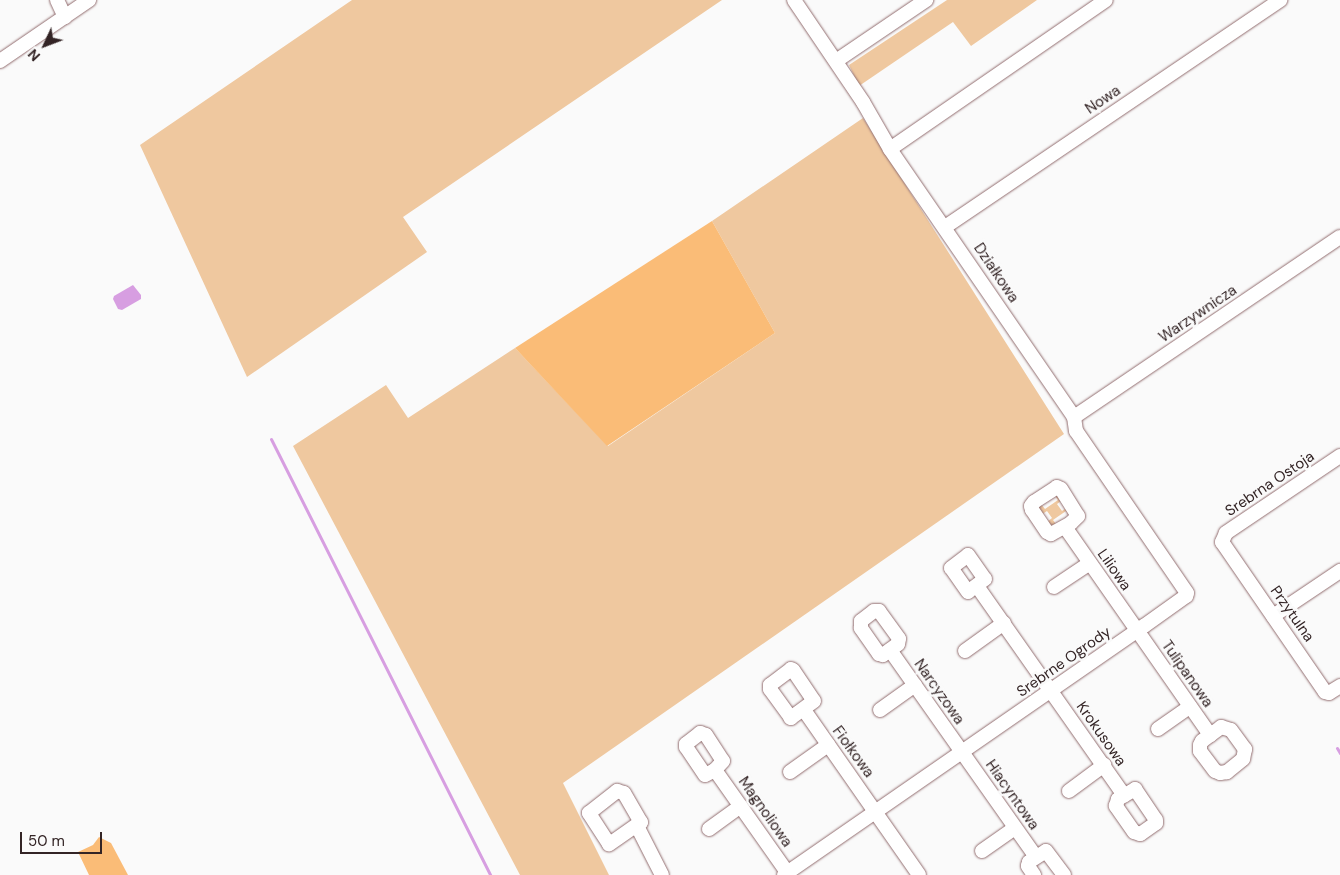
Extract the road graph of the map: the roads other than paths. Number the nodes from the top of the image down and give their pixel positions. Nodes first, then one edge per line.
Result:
1 (57, 0) edge
2 (89, 0) edge
3 (794, 0) edge
4 (926, 0) edge
5 (1106, 0) edge
6 (1280, 0) edge
7 (63, 18) junction
8 (0, 61) edge
9 (836, 61) junction
10 (890, 149) junction
11 (945, 227) junction
12 (1340, 237) edge
13 (1074, 417) junction
14 (1340, 456) edge
15 (1065, 527) dead end
16 (1222, 542) joint
17 (1090, 563) junction
18 (1340, 571) edge
19 (977, 586) dead end
20 (1054, 587) dead end
21 (1273, 616) junction
22 (1004, 623) junction
23 (1137, 631) junction
24 (890, 650) dead end
25 (965, 651) dead end
26 (915, 685) junction
27 (1340, 686) edge
28 (1051, 691) junction
29 (1190, 707) junction
30 (804, 710) dead end
31 (880, 710) dead end
32 (1158, 729) dead end
33 (1210, 735) dead end
34 (828, 745) junction
35 (962, 752) junction
36 (1104, 766) junction
37 (715, 770) dead end
38 (790, 772) dead end
39 (1069, 790) dead end
40 (1124, 795) dead end
41 (741, 806) junction
42 (876, 812) junction
43 (637, 826) dead end
44 (1015, 828) junction
45 (710, 829) dead end
46 (982, 851) dead end
47 (1036, 857) junction
48 (787, 874) edge
49 (662, 875) edge
50 (919, 875) edge
51 (1034, 875) edge
52 (1064, 875) edge

1 - 7 street
2 - 7 street
3 - 9 street, Działkowa
4 - 9 street
5 - 10 street
6 - 11 street, Nowa
7 - 8 street
9 - 10 street, Działkowa
10 - 11 street, Działkowa
11 - 13 street, Działkowa
12 - 13 street, Warzywnicza
13 - 23 street, Srebrne Ogrody
14 - 16 street, Srebrna Ostoja
15 - 17 street, Liliowa
16 - 21 street, Przytulna
17 - 20 street
17 - 23 street, Liliowa
18 - 21 street
19 - 22 street, Krokusowa
21 - 27 street, Przytulna
22 - 25 street
22 - 28 street, Krokusowa
23 - 28 street, Srebrne Ogrody
23 - 29 street, Tulipanowa
24 - 26 street, Narcyzowa
26 - 31 street
26 - 35 street, Narcyzowa
28 - 35 street, Srebrne Ogrody
28 - 36 street, Krokusowa
29 - 32 street
29 - 33 street, Tulipanowa
30 - 34 street, Fiołkowa
34 - 38 street
34 - 42 street, Fiołkowa
35 - 42 street, Srebrne Ogrody
35 - 44 street, Hiacyntowa
36 - 39 street
36 - 40 street, Krokusowa
37 - 41 street, Magnoliowa
41 - 45 street
41 - 48 street, Magnoliowa
42 - 48 street, Srebrne Ogrody
42 - 50 street, Fiołkowa
43 - 49 street
44 - 46 street
44 - 47 street, Hiacyntowa
47 - 51 street
47 - 52 street

